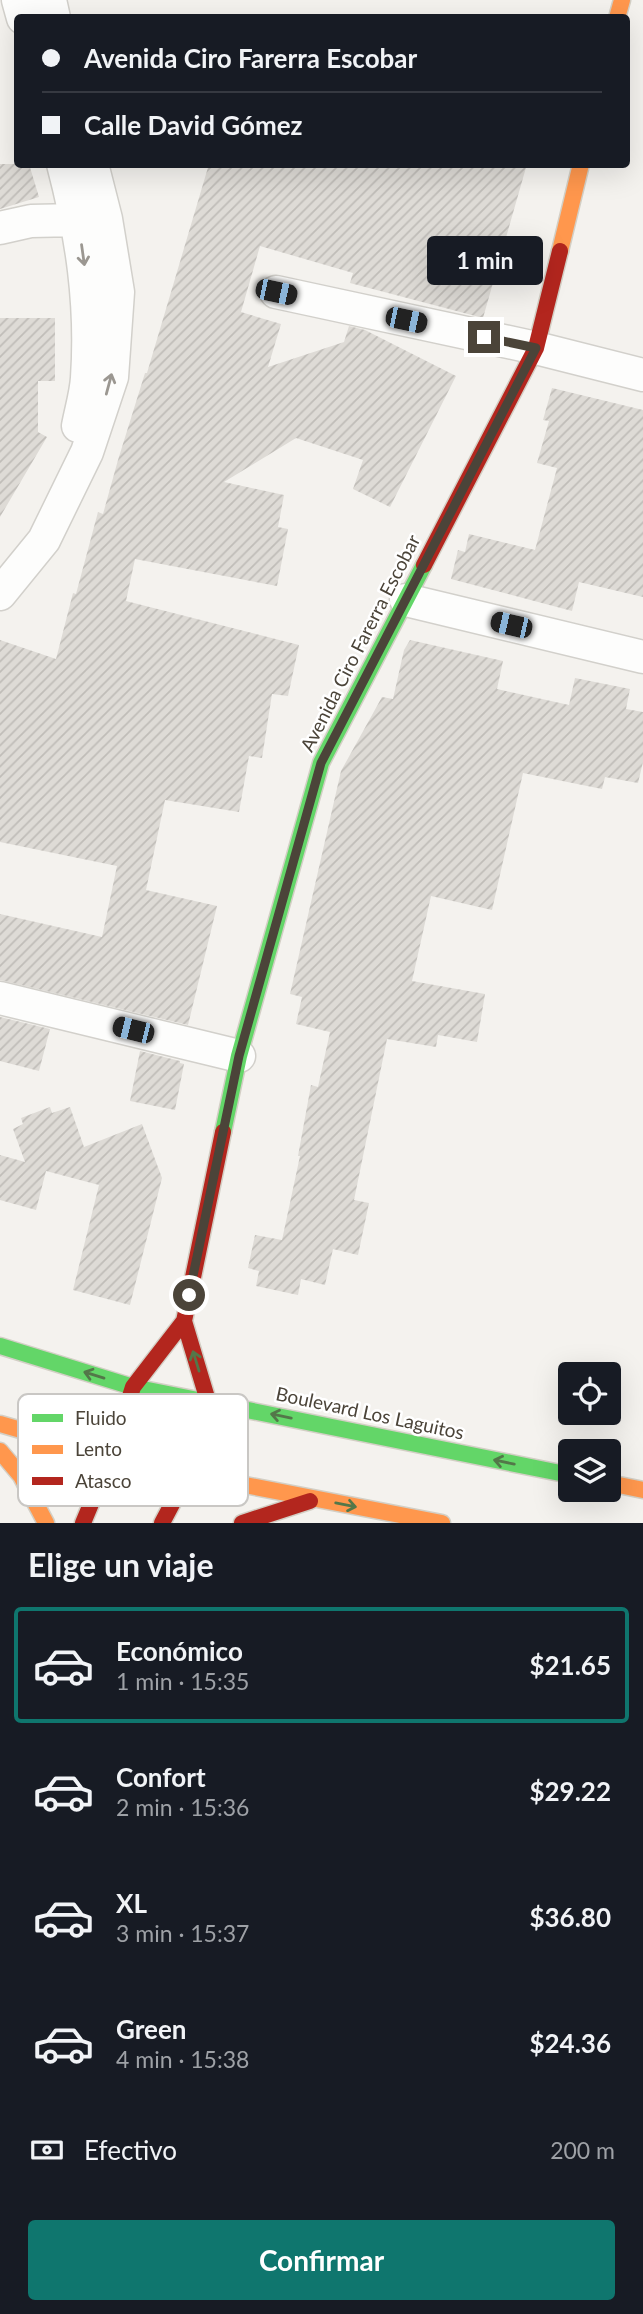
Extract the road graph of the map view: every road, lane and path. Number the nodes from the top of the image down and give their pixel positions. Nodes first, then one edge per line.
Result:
1 (64, 168) edge
2 (93, 168) edge
3 (580, 168) edge
4 (78, 219) junction
5 (0, 228) edge
6 (276, 292) dead end
7 (536, 348) junction
8 (643, 375) edge
9 (0, 563) edge
10 (0, 594) edge
11 (406, 600) junction
12 (643, 657) edge
13 (0, 998) edge
14 (239, 1056) junction
15 (184, 1321) junction
16 (0, 1346) edge
17 (133, 1387) junction
18 (131, 1394) edge
19 (170, 1394) edge
20 (206, 1394) edge
21 (248, 1409) edge
22 (0, 1424) edge
23 (18, 1429) edge
24 (0, 1451) edge
25 (558, 1473) edge
26 (18, 1474) edge
27 (621, 1485) edge
28 (248, 1486) edge
29 (643, 1490) edge
30 (317, 1499) junction
31 (37, 1506) edge
32 (90, 1506) edge
33 (171, 1506) edge
34 (46, 1523) edge
35 (83, 1523) edge
36 (162, 1523) edge
37 (242, 1523) edge
38 (442, 1523) edge

1 - 4 street
10 -> 2 street
3 - 7 main road, Avenida Ciro Farerra Escobar
4 - 5 street
4 -> 9 street
6 - 7 street
7 - 8 street
7 - 11 main road, Avenida Ciro Farerra Escobar
11 - 12 street
11 - 14 main road, Avenida Ciro Farerra Escobar
13 - 14 street
14 - 15 main road, Avenida Ciro Farerra Escobar
15 - 17 main road, Avenida Ciro Farerra Escobar
20 -> 15 main road, Avenida Ciro Farerra Escobar
17 -> 16 main road, Boulevard Los Laguitos
17 - 18 main road
17 - 19 main road, Boulevard Los Laguitos
25 -> 21 main road, Boulevard Los Laguitos
22 - 23 main road
24 - 26 main road
27 - 29 main road
28 - 30 main road
30 - 37 main road
30 -> 38 main road
31 - 34 main road
32 - 35 main road
33 - 36 main road

